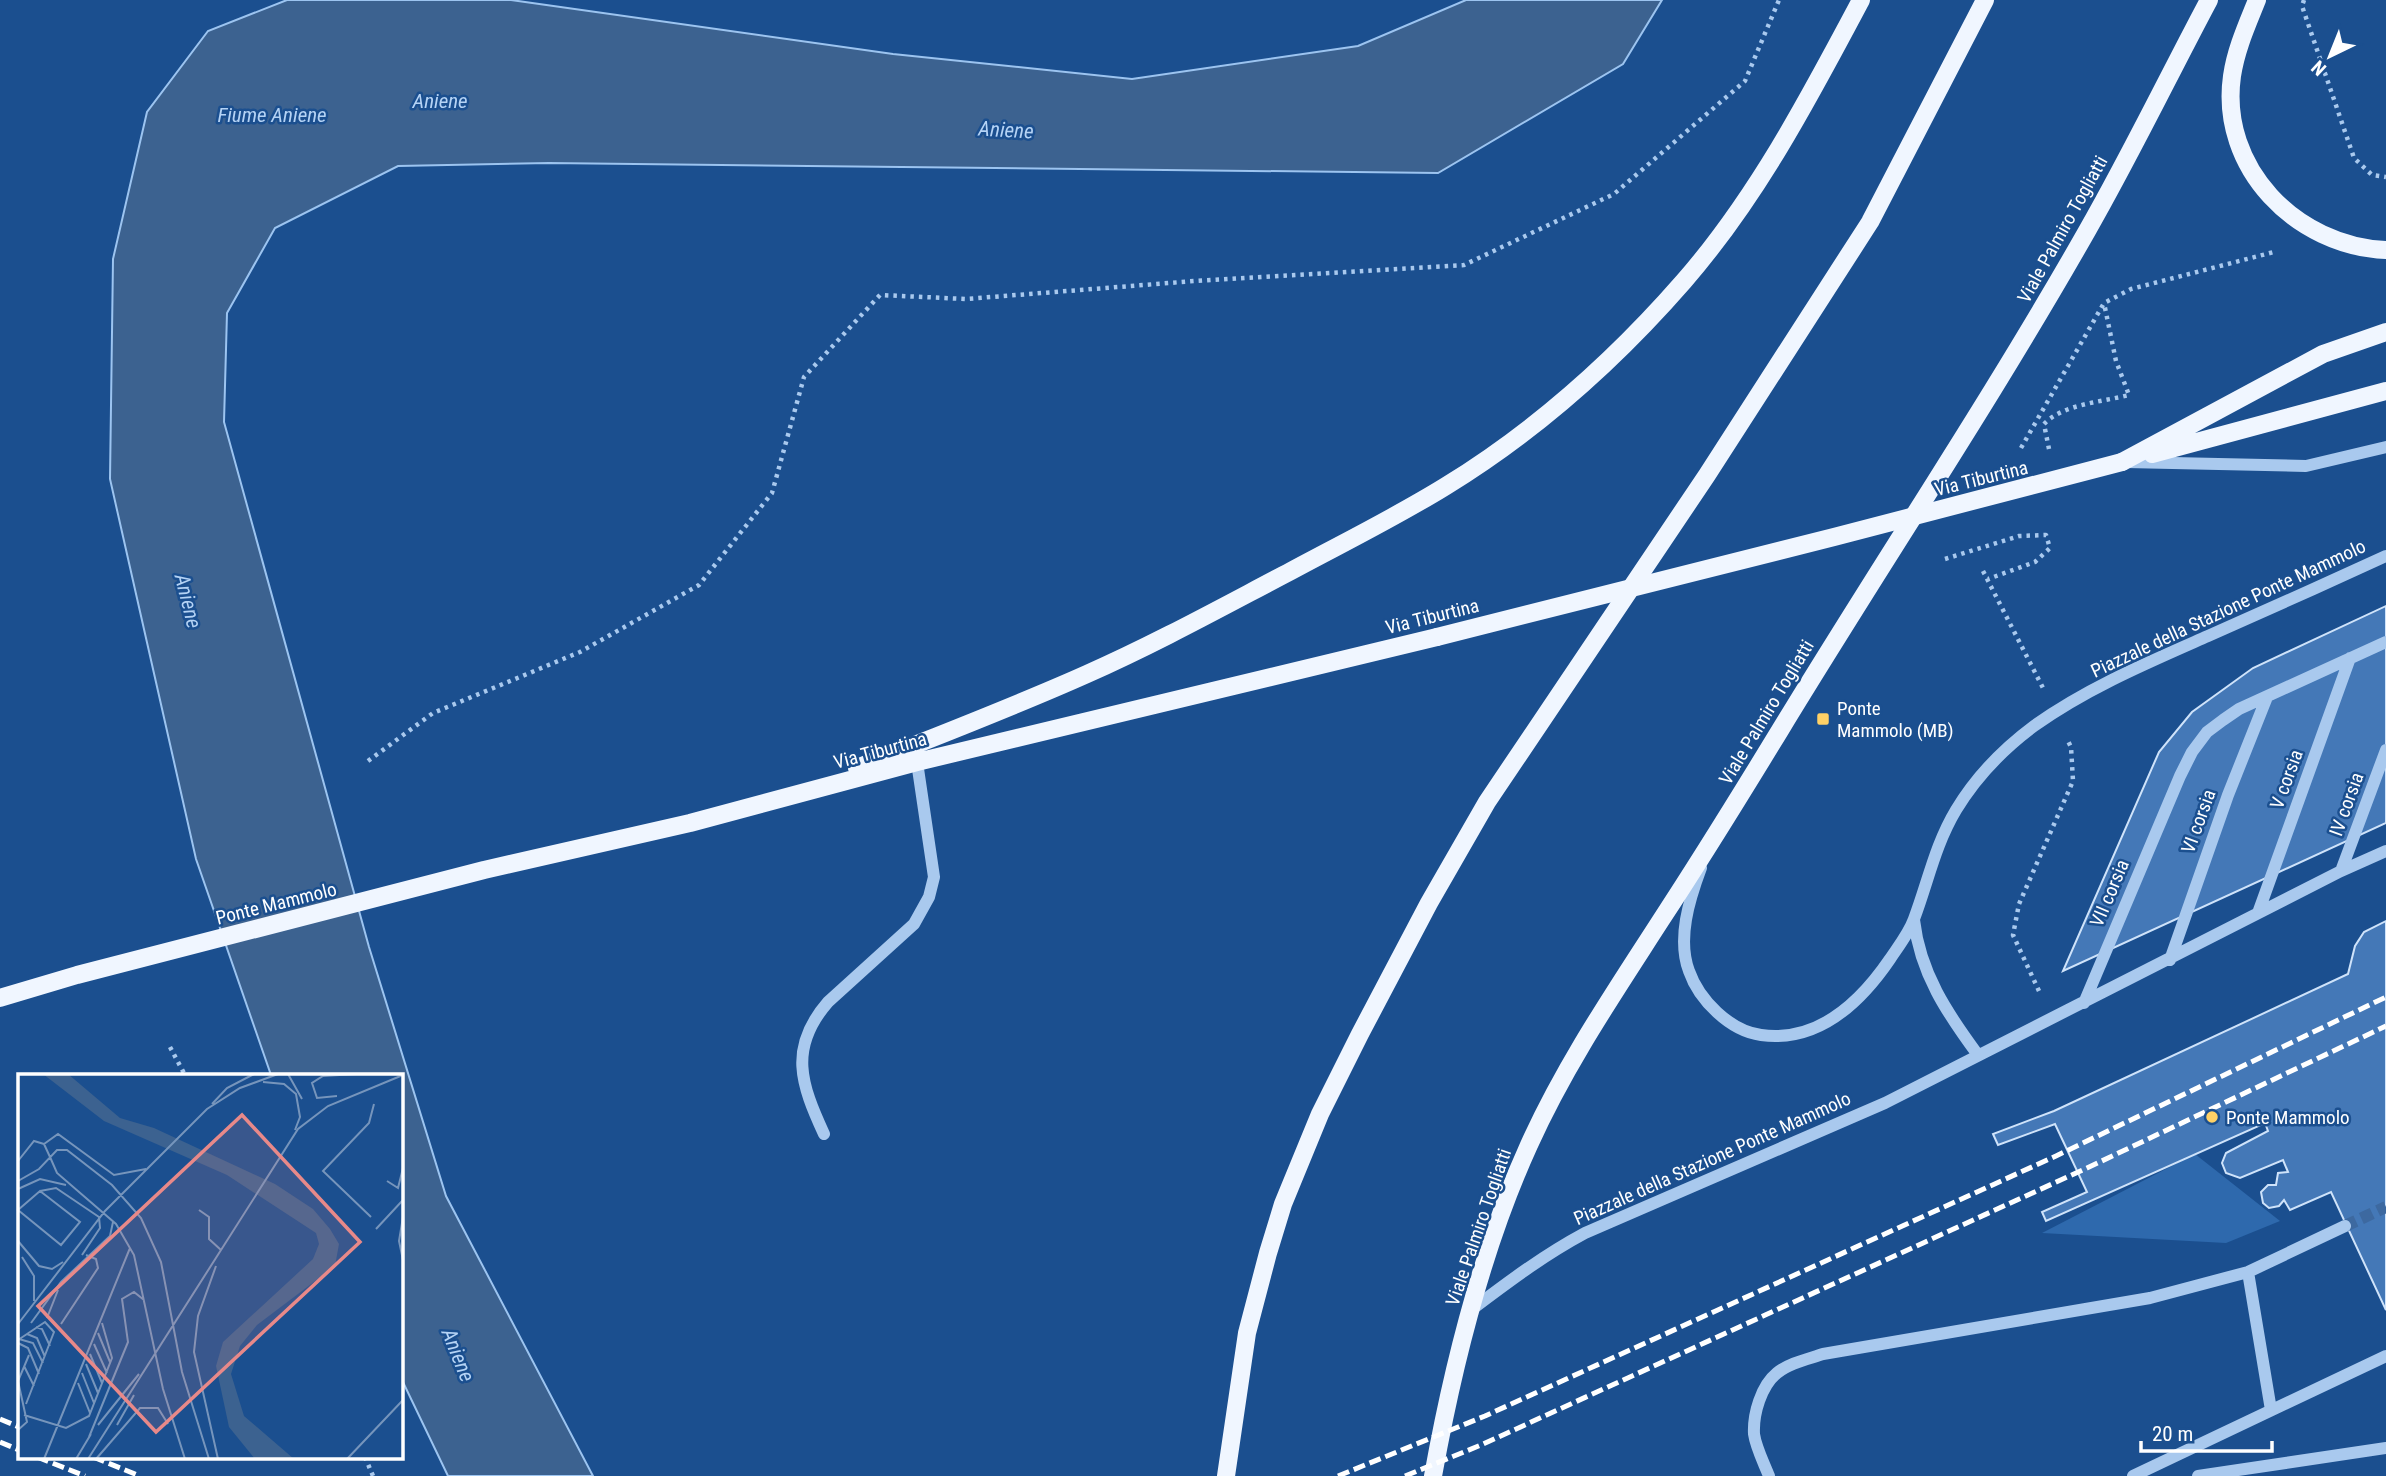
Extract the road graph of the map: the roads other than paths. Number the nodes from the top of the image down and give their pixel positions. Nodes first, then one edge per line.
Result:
1 (1861, 0) edge
2 (1985, 0) edge
3 (2209, 0) edge
4 (2258, 0) edge
5 (2386, 250) edge
6 (2386, 332) edge
7 (2386, 391) edge
8 (2386, 447) edge
9 (2122, 462) junction
10 (2386, 556) edge
11 (2386, 642) edge
12 (2350, 658) junction
13 (2267, 696) junction
14 (2386, 750) edge
15 (917, 762) junction
16 (775, 801) junction
17 (1708, 848) junction
18 (2386, 851) edge
19 (484, 870) joint
20 (2341, 871) junction
21 (2258, 913) junction
22 (1914, 920) junction
23 (2170, 960) junction
24 (0, 998) edge
25 (2084, 1003) junction
26 (1978, 1055) junction
27 (824, 1133) dead end
28 (2345, 1226) tunnel mouth
29 (2248, 1272) junction
30 (1470, 1311) junction
31 (2386, 1356) edge
32 (2271, 1410) junction
33 (2386, 1448) edge
34 (1226, 1476) edge
35 (1433, 1476) edge
36 (1769, 1476) edge
37 (2133, 1476) edge
38 (2199, 1476) edge

1 - 16 main road
2 - 34 main road
3 - 17 main road, Viale Palmiro Togliatti
4 - 5 main road
6 - 9 main road
7 - 9 main road, Via Tiburtina
8 - 9 lane
9 - 15 main road, Via Tiburtina, bridge
10 - 22 lane, Piazzale della Stazione Ponte Mammolo
11 - 12 lane
12 - 13 lane
12 - 21 lane, V corsia
13 - 23 lane, VI corsia
13 - 25 lane, VII corsia
14 - 20 lane, IV corsia
15 - 16 main road, Via Tiburtina
15 - 27 lane
16 - 19 main road, Via Tiburtina
17 - 22 lane, Piazzale della Stazione Ponte Mammolo
17 - 30 main road, Viale Palmiro Togliatti
18 - 20 lane, Piazzale della Stazione Ponte Mammolo
19 - 24 main road, Ponte Mammolo
20 - 21 lane, Piazzale della Stazione Ponte Mammolo
21 - 23 lane, Piazzale della Stazione Ponte Mammolo
22 - 26 lane, Piazzale della Stazione Ponte Mammolo
23 - 25 lane, Piazzale della Stazione Ponte Mammolo
25 - 26 lane, Piazzale della Stazione Ponte Mammolo
26 - 30 lane, Piazzale della Stazione Ponte Mammolo
28 - 29 lane
29 - 32 lane
29 - 36 lane
30 - 35 main road, Viale Palmiro Togliatti
31 - 32 lane
32 - 37 lane
33 - 38 lane

